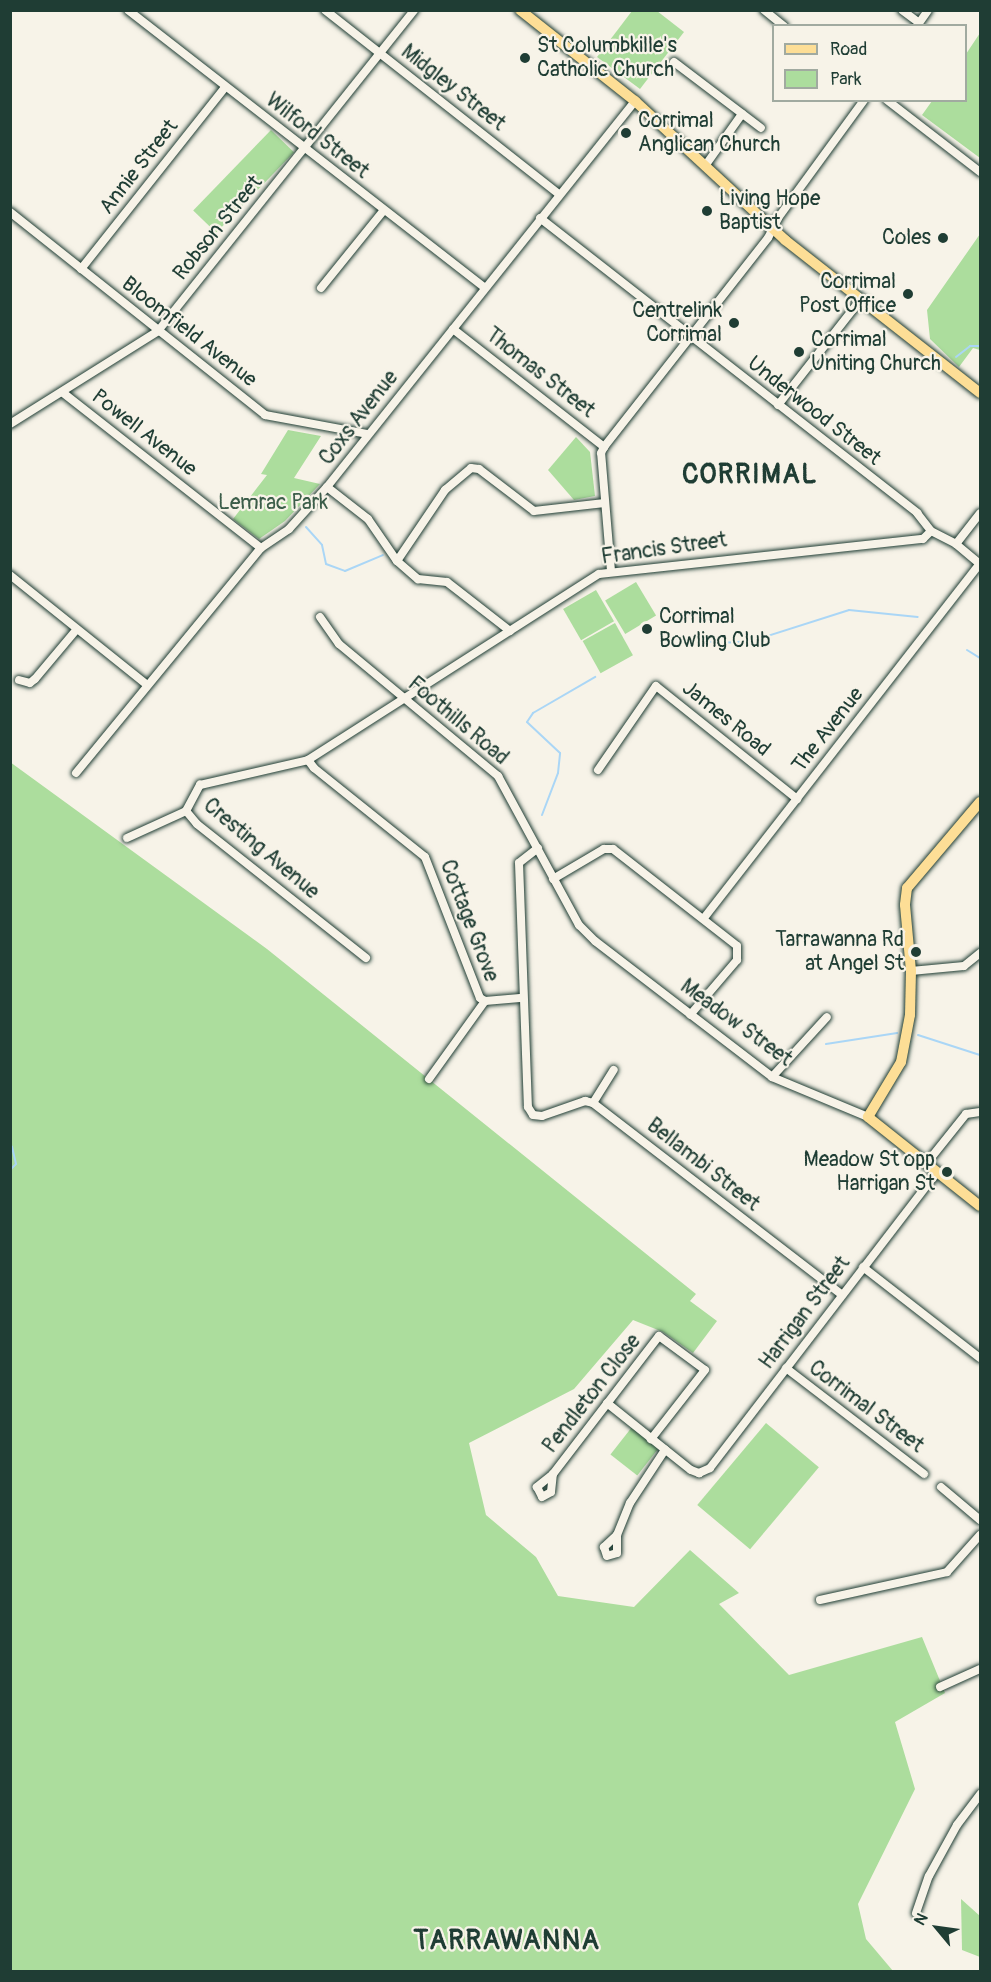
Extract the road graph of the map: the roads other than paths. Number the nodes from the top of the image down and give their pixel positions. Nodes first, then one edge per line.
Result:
1 (324, 10) edge
2 (414, 10) edge
3 (520, 10) edge
4 (764, 10) edge
5 (902, 10) edge
6 (928, 10) edge
7 (132, 12) edge
8 (782, 24) edge
9 (918, 24) edge
10 (380, 53) junction
11 (674, 62) dead end
12 (225, 87) junction
13 (635, 101) junction
14 (863, 102) edge
15 (890, 102) edge
16 (742, 114) junction
17 (761, 128) dead end
18 (305, 148) junction
19 (705, 166) junction
20 (981, 172) edge
21 (559, 194) junction
22 (384, 210) junction
23 (10, 212) edge
24 (540, 218) junction
25 (773, 230) junction
26 (81, 269) junction
27 (321, 288) dead end
28 (485, 288) junction
29 (861, 299) junction
30 (453, 329) junction
31 (158, 332) junction
32 (690, 335) junction
33 (62, 392) junction
34 (981, 393) edge
35 (778, 405) junction
36 (10, 424) edge
37 (368, 434) junction
38 (604, 447) junction
39 (327, 487) junction
40 (605, 503) junction
41 (981, 513) edge
42 (932, 531) junction
43 (956, 544) junction
44 (261, 548) junction
45 (397, 561) junction
46 (980, 564) edge
47 (611, 571) junction
48 (10, 575) edge
49 (320, 617) dead end
50 (77, 628) junction
51 (510, 631) junction
52 (19, 680) dead end
53 (146, 684) junction
54 (404, 698) junction
55 (308, 760) junction
56 (598, 770) dead end
57 (76, 773) dead end
58 (797, 799) junction
59 (981, 802) edge
60 (186, 811) junction
61 (127, 838) dead end
62 (538, 848) junction
63 (554, 879) junction
64 (704, 918) junction
65 (981, 953) edge
66 (366, 958) dead end
67 (911, 971) junction
68 (523, 998) junction
69 (485, 1001) junction
70 (690, 1015) junction
71 (827, 1017) dead end
72 (614, 1070) dead end
73 (772, 1077) junction
74 (429, 1079) dead end
75 (593, 1103) junction
76 (981, 1112) edge
77 (868, 1117) junction
78 (926, 1164) junction
79 (937, 1172) junction
80 (981, 1206) edge
81 (863, 1267) junction
82 (842, 1294) junction
83 (981, 1358) edge
84 (786, 1368) junction
85 (607, 1403) junction
86 (651, 1439) junction
87 (665, 1450) junction
88 (553, 1474) dead end
89 (924, 1474) dead end
90 (941, 1487) dead end
91 (981, 1520) edge
92 (617, 1535) dead end
93 (981, 1535) edge
94 (820, 1600) dead end
95 (981, 1669) edge
96 (940, 1687) dead end
97 (981, 1794) edge
98 (916, 1913) dead end

1 - 10 street, Midgley Street
2 - 10 street, Robson Street
3 - 13 main road
4 - 8 street
5 - 9 street
6 - 9 street
7 - 12 street, Wilford Street
10 - 18 street, Robson Street
10 - 21 street, Midgley Street
11 - 16 street
12 - 18 street, Wilford Street
12 - 26 street, Annie Street
13 - 19 main road
13 - 21 street, Coxs Avenue
14 - 25 street
15 - 20 street
16 - 17 street
16 - 19 street
18 - 22 street, Wilford Street
18 - 31 street, Robson Street
19 - 25 main road
21 - 24 street, Coxs Avenue
22 - 27 street
22 - 28 street, Wilford Street
23 - 26 street, Bloomfield Avenue
24 - 28 street, Coxs Avenue
24 - 32 street, Underwood Street
25 - 29 main road
25 - 32 street
26 - 31 street, Bloomfield Avenue
28 - 30 street, Coxs Avenue
29 - 34 main road
29 - 35 street
30 - 37 street, Coxs Avenue
30 - 38 street, Thomas Street
31 - 33 street, Robson Street
31 - 37 street, Bloomfield Avenue
32 - 35 street, Underwood Street
32 - 38 street
33 - 36 street, Robson Street
33 - 44 street, Powell Avenue
35 - 42 street, Underwood Street
37 - 39 street, Coxs Avenue
38 - 40 street
39 - 44 street, Coxs Avenue
39 - 45 street
40 - 45 street
40 - 47 street
41 - 43 street
42 - 43 street, Underwood Street
42 - 47 street, Francis Street
43 - 46 street, Underwood Street
44 - 53 street, Coxs Avenue
45 - 51 street
46 - 58 street, The Avenue
47 - 51 street, Francis Street
48 - 50 street
49 - 54 street, Foothills Road
50 - 52 street
50 - 53 street
51 - 54 street, Francis Street
53 - 57 street, Coxs Avenue
54 - 55 street, Francis Street
54 - 62 street, Foothills Road
55 - 60 street, Cresting Avenue
55 - 69 street, Cottage Grove
56 - 58 street, James Road
58 - 64 street, The Avenue
59 - 67 main road
60 - 61 street
60 - 66 street, Cresting Avenue
62 - 63 street, Meadow Street
62 - 68 street
63 - 64 street
63 - 70 street, Meadow Street
64 - 70 street
65 - 67 street
67 - 77 main road
68 - 69 street, Cottage Grove
68 - 75 street
69 - 74 street
70 - 73 street, Meadow Street
71 - 73 street
72 - 75 street
73 - 77 street, Meadow Street
75 - 82 street, Bellambi Street
76 - 78 street
77 - 78 main road, Meadow Street
78 - 79 main road, Meadow Street
79 - 80 main road, Meadow Street
79 - 81 street, Harrigan Street
81 - 82 street, Harrigan Street
81 - 83 street
82 - 84 street, Harrigan Street
84 - 87 street, Harrigan Street
84 - 89 street, Corrimal Street
85 - 86 street
85 - 86 street, Pendleton Close
85 - 88 street, Pendleton Close
86 - 87 street
87 - 92 street
90 - 91 street
93 - 94 street
95 - 96 street
97 - 98 street

